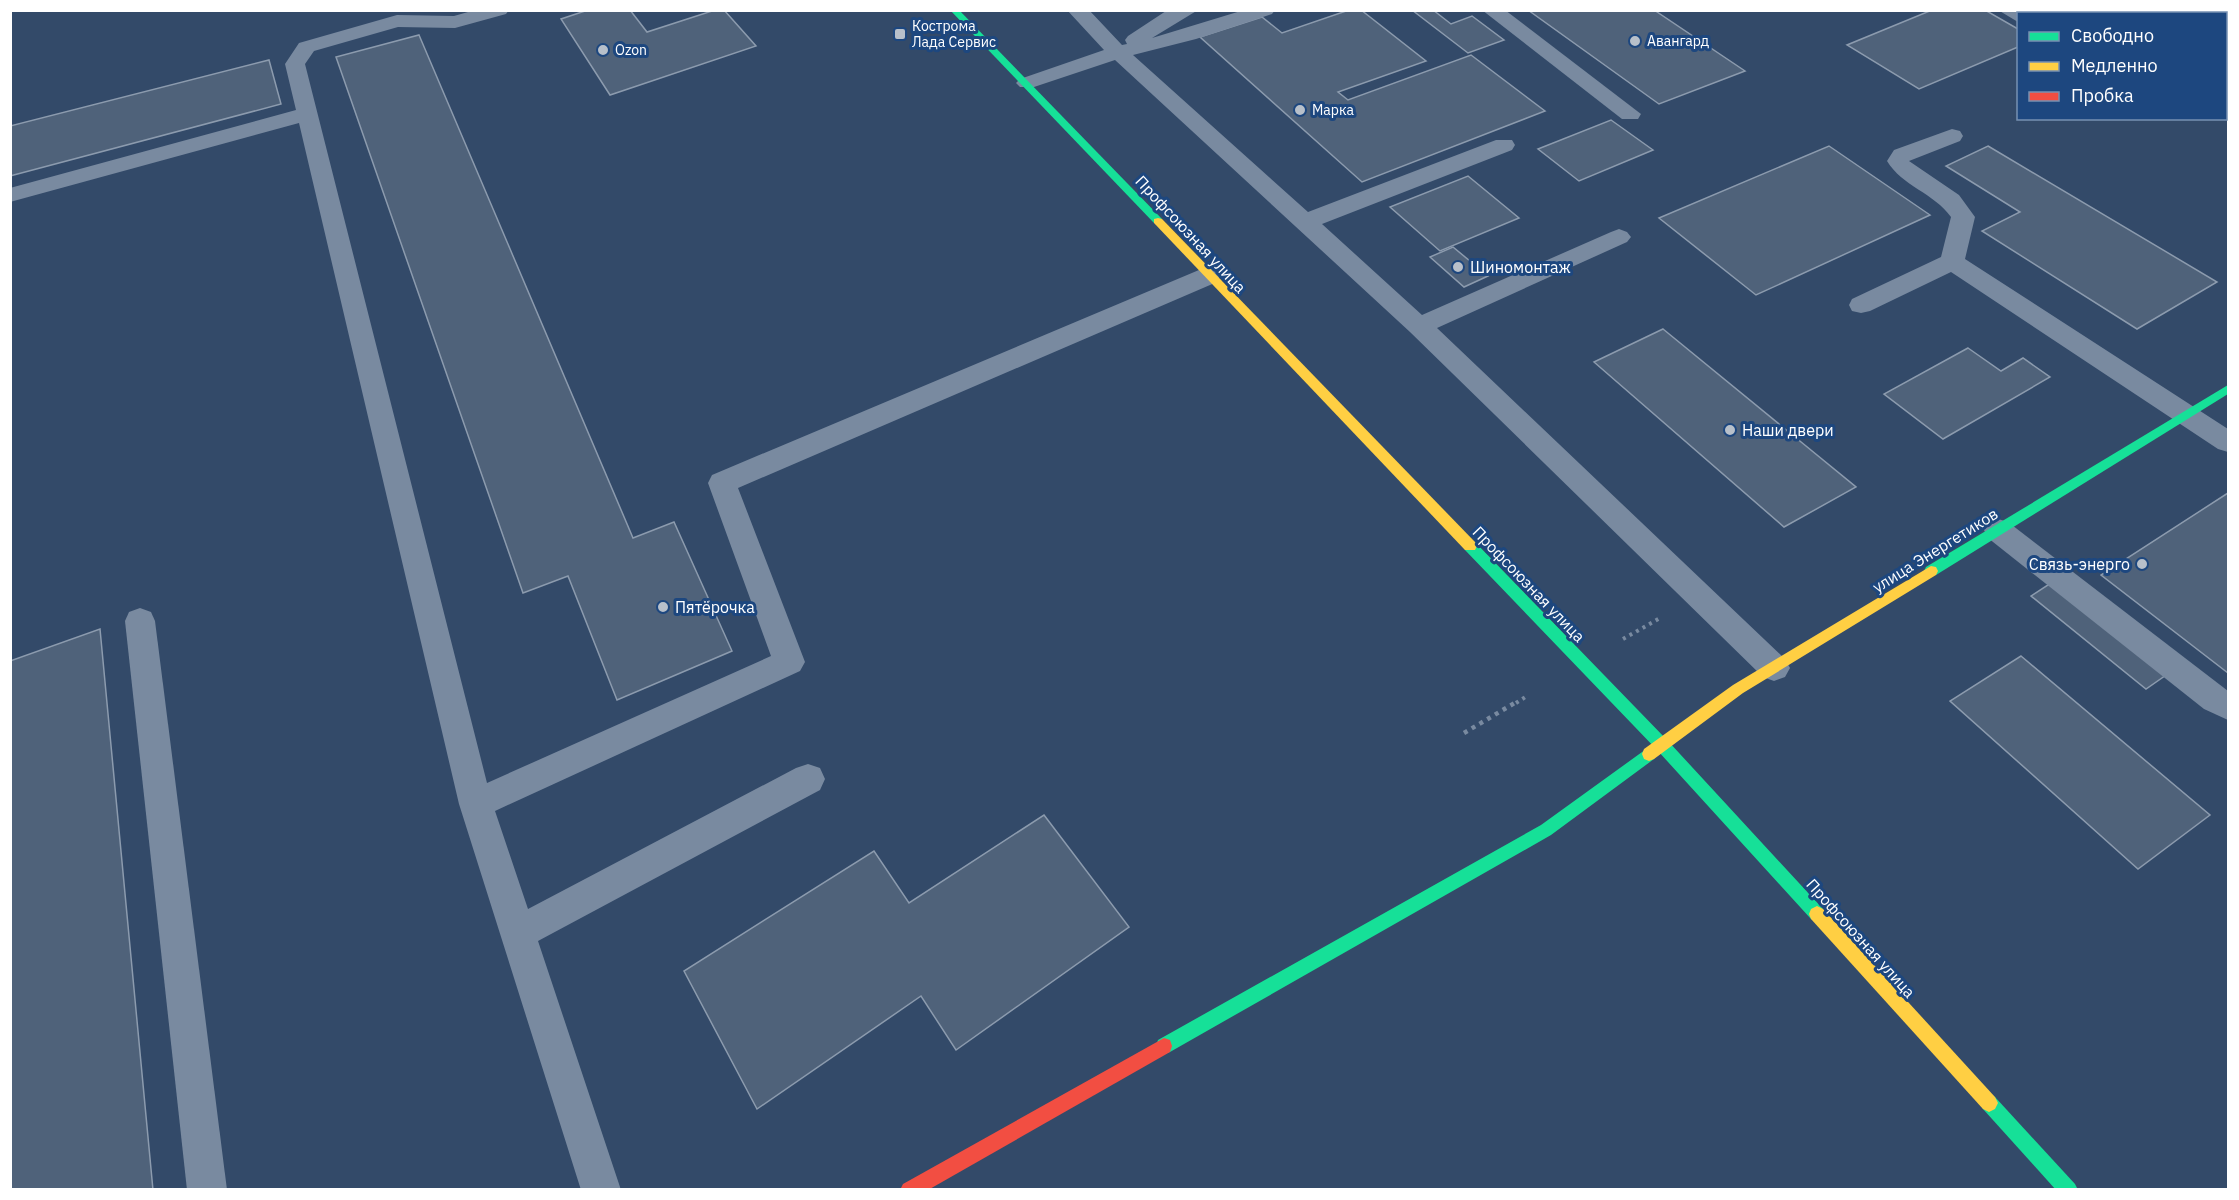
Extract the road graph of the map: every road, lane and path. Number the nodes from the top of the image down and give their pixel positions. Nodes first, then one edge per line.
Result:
1 (499, 10) edge
2 (954, 10) edge
3 (1077, 10) edge
4 (1188, 10) edge
5 (1265, 10) edge
6 (1492, 10) edge
7 (1118, 52) junction
8 (1027, 83) junction
9 (307, 114) junction
10 (1630, 114) dead end
11 (1952, 136) dead end
12 (1504, 145) dead end
13 (10, 195) edge
14 (1305, 222) junction
15 (1619, 237) dead end
16 (1952, 262) junction
17 (1208, 276) junction
18 (1861, 305) dead end
19 (1419, 326) junction
20 (2227, 391) edge
21 (2186, 415) junction
22 (2229, 442) edge
23 (1998, 530) junction
24 (1663, 616) dead end
25 (140, 621) dead end
26 (1623, 639) dead end
27 (1774, 668) junction
28 (1527, 696) dead end
29 (2229, 706) edge
30 (1464, 733) dead end
31 (1663, 746) junction
32 (808, 779) dead end
33 (476, 804) junction
34 (518, 933) junction
35 (207, 1190) edge
36 (601, 1190) edge
37 (909, 1190) edge
38 (2069, 1190) edge

1 - 9 lane
2 - 8 main road, Профсоюзная улица
3 - 7 lane
4 - 7 lane
5 - 7 lane
6 - 10 lane
7 - 8 lane
7 - 14 lane
8 - 17 main road, Профсоюзная улица
9 - 13 lane
9 - 33 lane
11 - 16 lane
12 - 14 lane
14 - 19 lane
15 - 19 lane
16 - 18 lane
16 - 21 lane
17 - 31 main road, Профсоюзная улица
17 - 33 lane
19 - 27 lane
20 - 21 main road, улица Энергетиков
21 - 22 lane
21 - 23 main road, улица Энергетиков
23 - 27 main road, улица Энергетиков
23 - 29 lane
24 - 26 path
25 - 35 lane
27 - 31 main road, улица Энергетиков
28 - 30 path
31 - 37 main road, улица Энергетиков
31 - 38 main road, Профсоюзная улица
32 - 34 lane
33 - 34 lane
34 - 36 lane

